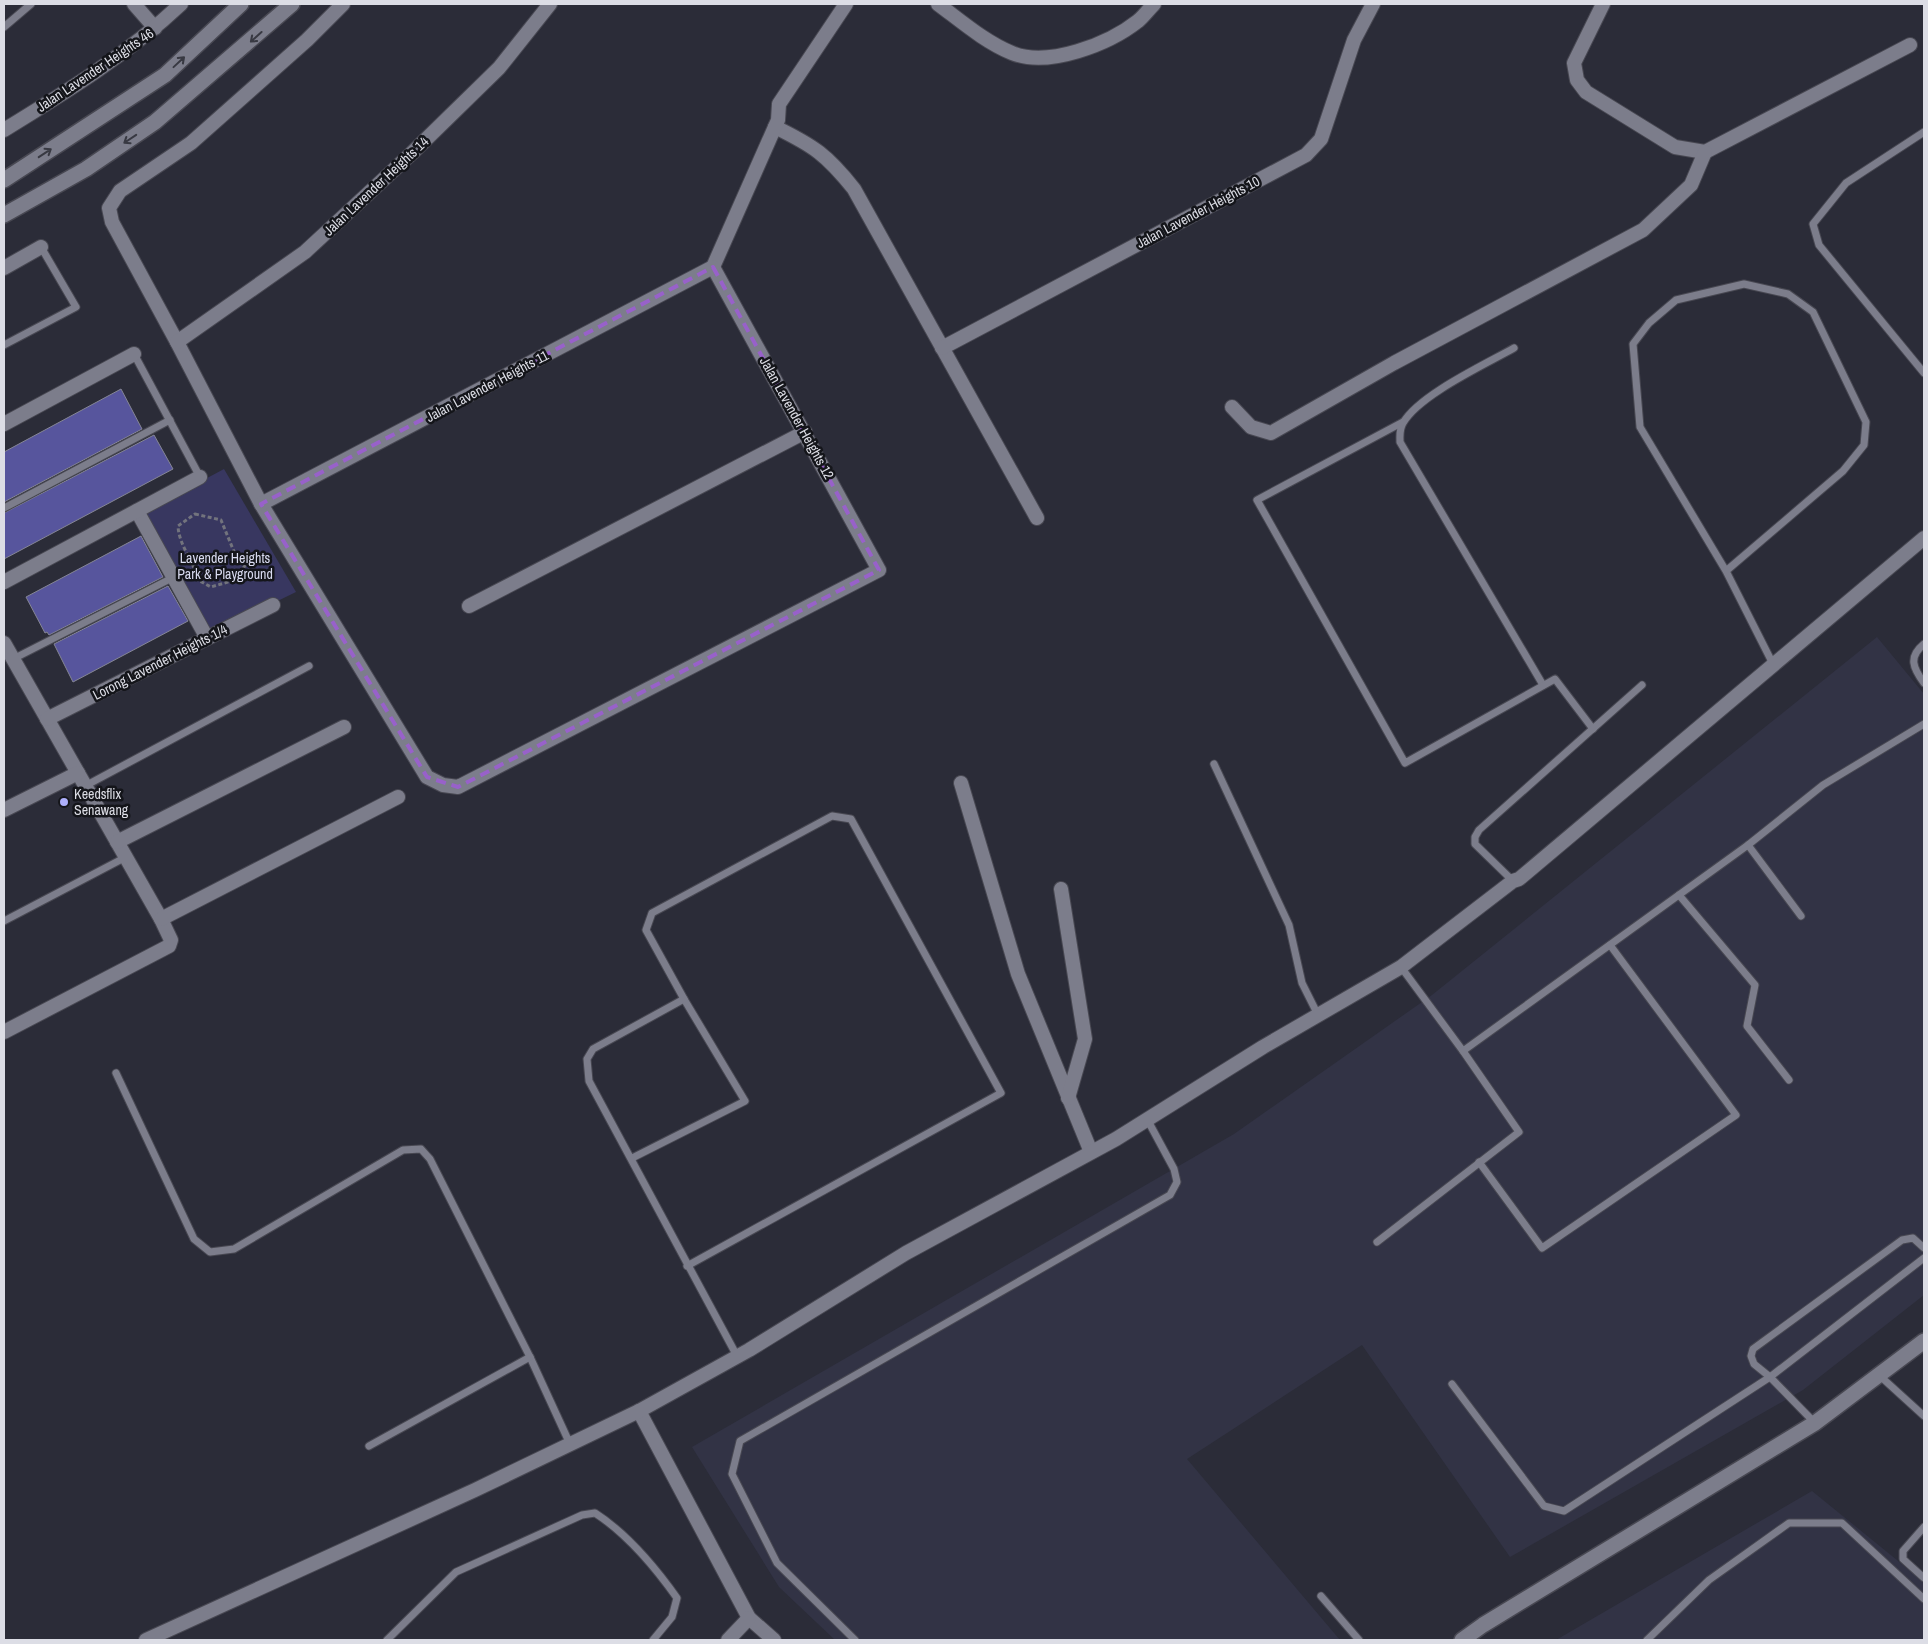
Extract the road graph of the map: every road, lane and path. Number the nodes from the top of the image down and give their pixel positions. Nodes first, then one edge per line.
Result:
1 (31, 4) edge
2 (134, 4) edge
3 (181, 4) edge
4 (241, 4) edge
5 (292, 4) edge
6 (343, 4) edge
7 (550, 4) edge
8 (846, 4) edge
9 (938, 4) edge
10 (1154, 4) edge
11 (1373, 4) edge
12 (1603, 4) edge
13 (4, 27) edge
14 (155, 28) junction
15 (1910, 46) dead end
16 (775, 128) junction
17 (4, 130) edge
18 (1924, 132) edge
19 (1705, 152) junction
20 (4, 180) edge
21 (4, 216) edge
22 (41, 247) joint
23 (713, 267) junction
24 (4, 268) edge
25 (177, 342) junction
26 (4, 345) edge
27 (942, 348) junction
28 (1514, 348) dead end
29 (134, 354) joint
30 (1924, 373) edge
31 (1232, 407) dead end
32 (170, 420) junction
33 (1403, 422) junction
34 (4, 424) edge
35 (805, 432) junction
36 (200, 477) joint
37 (261, 504) junction
38 (4, 508) edge
39 (137, 511) junction
40 (1036, 518) dead end
41 (179, 538) joint
42 (1924, 538) edge
43 (1726, 571) junction
44 (174, 578) junction
45 (4, 582) edge
46 (273, 605) dead end
47 (469, 606) dead end
48 (208, 638) junction
49 (4, 643) edge
50 (1924, 644) edge
51 (13, 659) junction
52 (1774, 664) junction
53 (308, 666) dead end
54 (1924, 683) edge
55 (1543, 685) junction
56 (1642, 685) dead end
57 (47, 719) junction
58 (1924, 724) edge
59 (344, 727) dead end
60 (1593, 729) junction
61 (1214, 764) dead end
62 (78, 773) junction
63 (961, 784) dead end
64 (85, 786) junction
65 (398, 797) dead end
66 (4, 810) edge
67 (117, 842) junction
68 (1748, 845) junction
69 (126, 857) junction
70 (1514, 880) junction
71 (1062, 889) dead end
72 (1679, 895) junction
73 (1801, 916) dead end
74 (161, 919) junction
75 (4, 921) edge
76 (1610, 945) junction
77 (1401, 967) junction
78 (684, 999) junction
79 (1318, 1015) junction
80 (4, 1032) edge
81 (1463, 1051) junction
82 (116, 1073) dead end
83 (1789, 1080) dead end
84 (1068, 1098) junction
85 (1147, 1119) junction
86 (1090, 1152) junction
87 (632, 1158) junction
88 (1479, 1162) junction
89 (1377, 1242) dead end
90 (1924, 1248) edge
91 (1924, 1258) edge
92 (687, 1266) junction
93 (1924, 1341) edge
94 (737, 1356) junction
95 (530, 1357) junction
96 (1880, 1376) junction
97 (1770, 1377) junction
98 (1452, 1384) dead end
99 (639, 1411) junction
100 (1924, 1416) edge
101 (1815, 1423) junction
102 (570, 1444) junction
103 (369, 1446) dead end
104 (1924, 1527) edge
105 (1924, 1578) edge
106 (1321, 1596) dead end
107 (1924, 1599) edge
108 (749, 1618) junction
109 (146, 1640) edge
110 (387, 1640) edge
111 (653, 1640) edge
112 (728, 1640) edge
113 (774, 1640) edge
114 (855, 1640) edge
115 (1359, 1640) edge
116 (1462, 1640) edge
117 (1647, 1640) edge

1 - 13 lane
2 - 14 street
3 - 14 street, Jalan Lavender Heights 46
20 -> 4 street
5 -> 21 street
6 - 25 street
7 - 25 street, Jalan Lavender Heights 14
8 - 16 street
9 - 10 street
11 - 27 street, Jalan Lavender Heights 10
12 - 19 street
14 - 17 street, Jalan Lavender Heights 46
15 - 19 street
16 - 23 street
16 - 27 street
18 - 30 lane
19 - 31 street
22 - 24 street
22 - 26 lane
23 - 35 street, Jalan Lavender Heights 12
23 - 37 street, Jalan Lavender Heights 11
25 - 37 street
27 - 40 street
28 - 33 lane
29 - 32 lane
29 - 34 street
32 - 36 lane
32 - 38 lane
33 - 55 lane
33 - 55 lane
35 - 37 street, Jalan Lavender Heights 12
35 - 47 street
36 - 39 street
39 - 44 street
39 - 45 street
41 - 41 path
42 - 52 street
43 - 43 lane
43 - 52 lane
44 - 48 street
44 - 51 lane
46 - 48 street, Lorong Lavender Heights 1/4
48 - 57 street, Lorong Lavender Heights 1/4
49 - 51 street
50 - 54 lane
51 - 57 street
52 - 70 street
53 - 64 lane
55 - 60 lane
56 - 60 lane
57 - 62 street
58 - 68 lane
59 - 67 street
60 - 70 lane
61 - 79 lane
62 - 64 street
62 - 66 street
63 - 84 street
64 - 67 street
65 - 74 street
67 - 69 street
68 - 72 lane
68 - 73 lane
69 - 74 street
69 - 75 lane
70 - 77 street
71 - 84 street
72 - 76 lane
72 - 83 lane
74 - 80 street
76 - 81 lane
76 - 88 lane
77 - 79 street
77 - 81 lane
78 - 87 lane
78 - 87 lane
78 - 92 lane
79 - 85 street
81 - 88 lane
82 - 95 lane
84 - 86 street
85 - 86 street
85 - 114 lane
86 - 94 street
87 - 92 lane
88 - 89 lane
90 - 97 lane
91 - 97 lane
92 - 94 lane
93 - 96 street
94 - 99 street
95 - 102 lane
95 - 103 lane
96 - 100 lane
96 - 101 street
97 - 98 lane
97 - 101 lane
99 - 102 street
99 - 108 street
101 - 116 street
102 - 109 street
104 - 105 lane
106 - 115 lane
107 - 117 lane
108 - 112 street
108 - 113 street
110 - 111 lane

